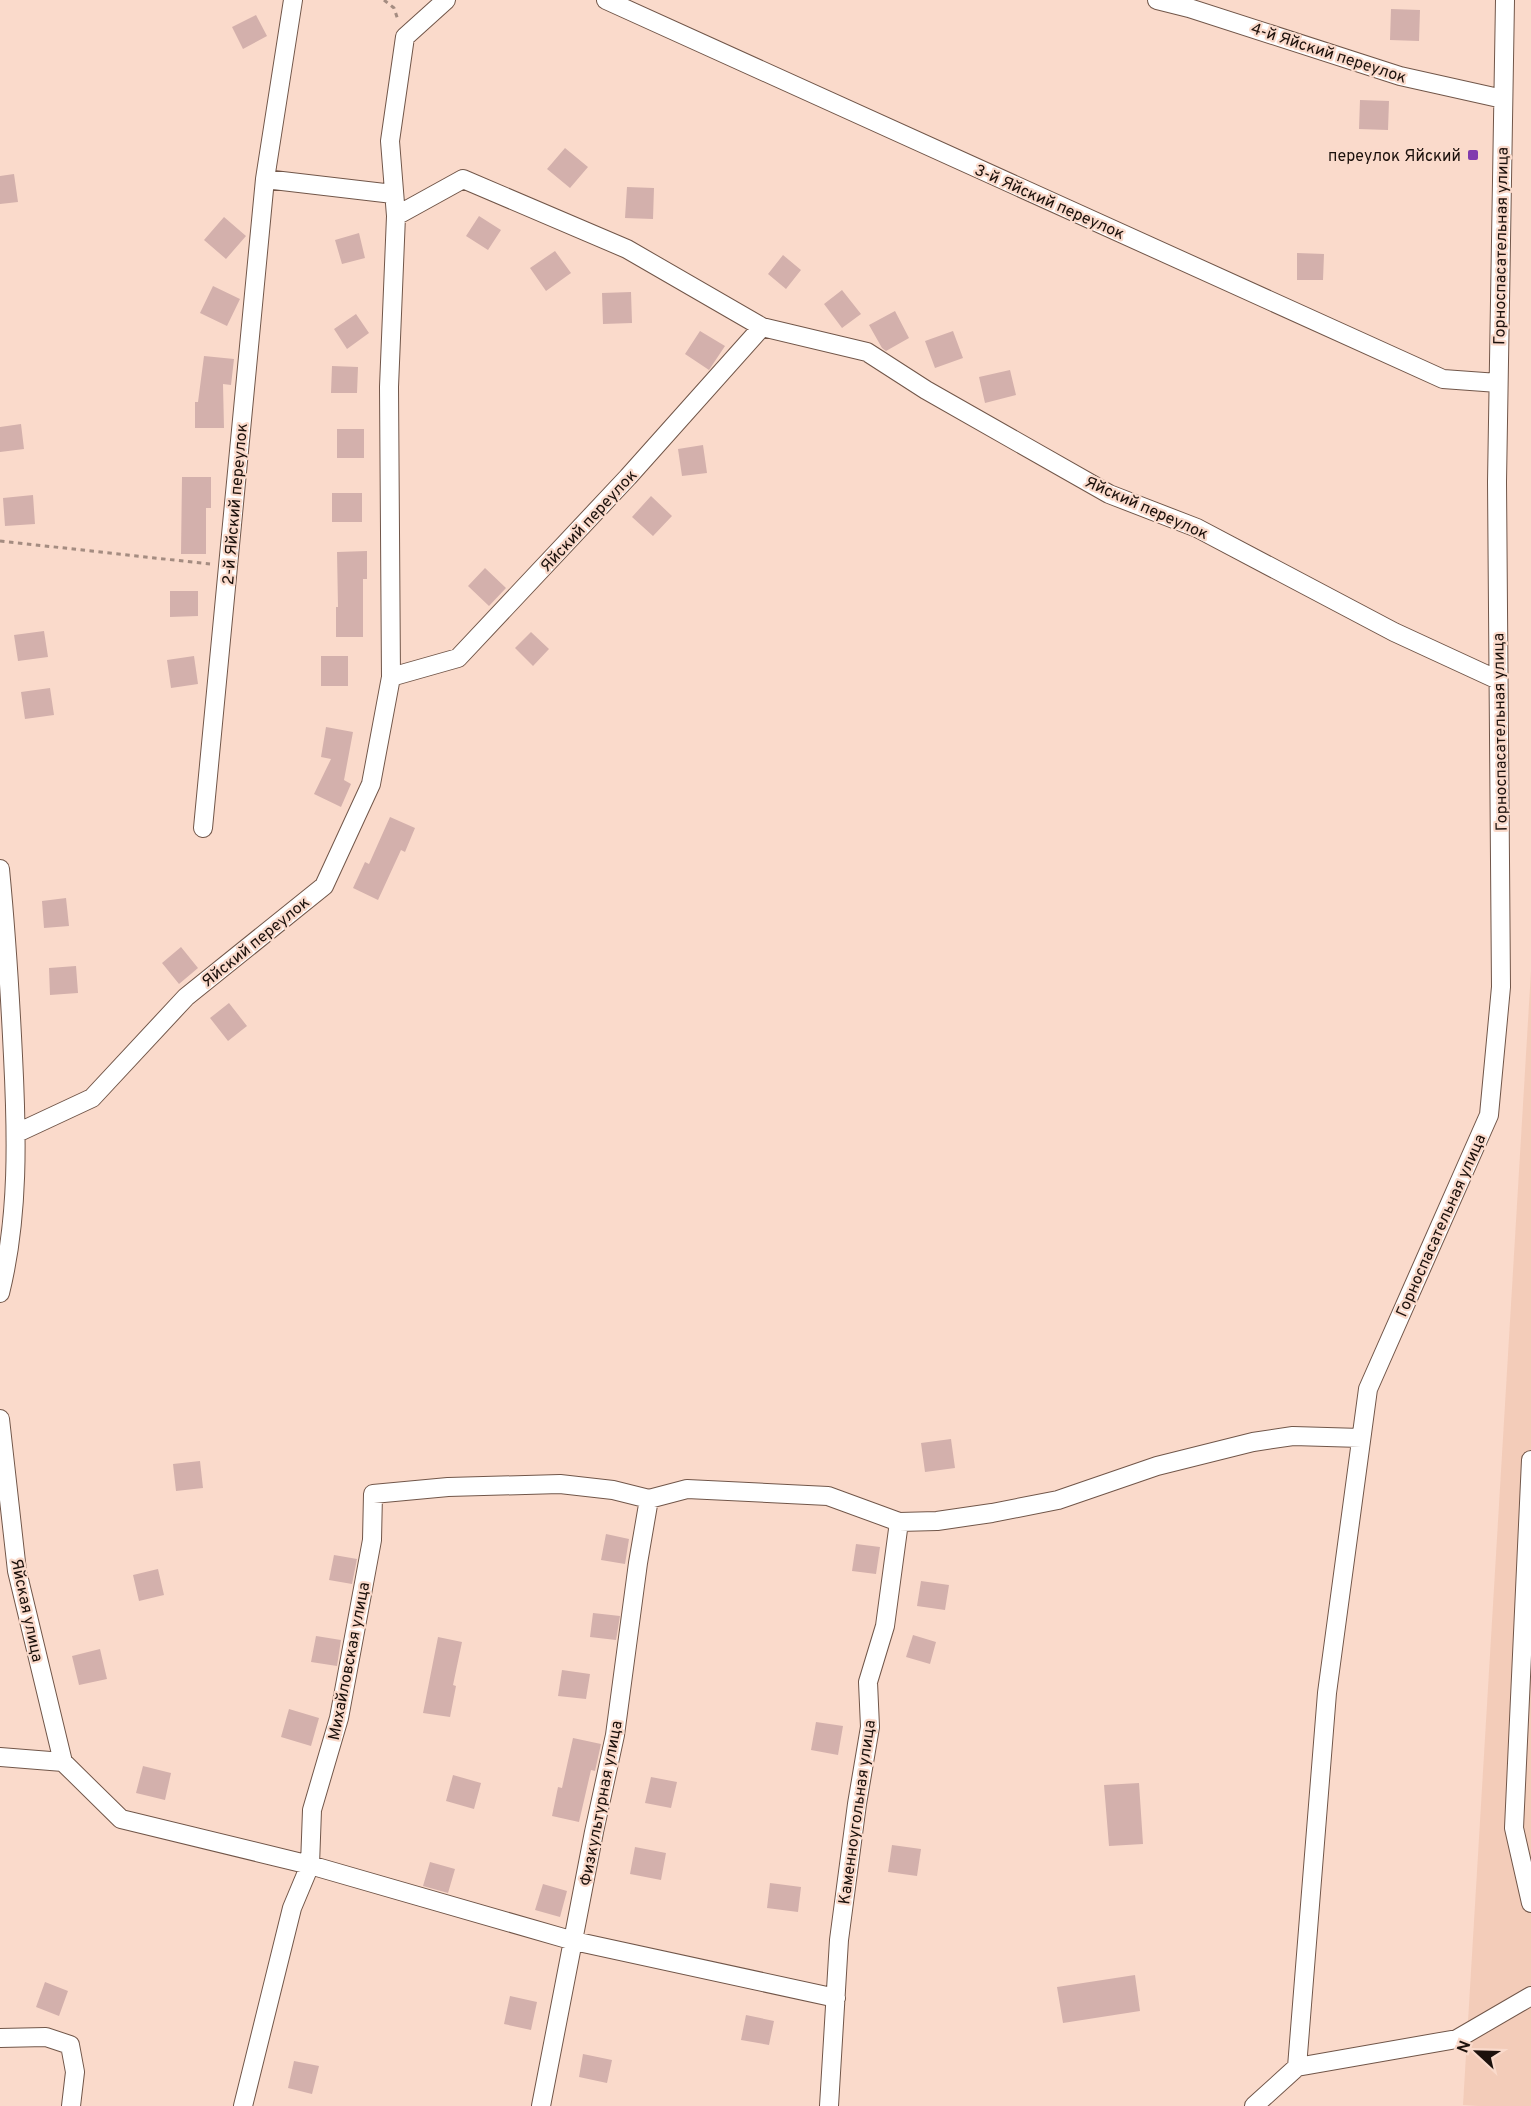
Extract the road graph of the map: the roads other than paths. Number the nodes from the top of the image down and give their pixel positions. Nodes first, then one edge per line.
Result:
1 (293, 0) edge
2 (446, 0) edge
3 (606, 0) edge
4 (1157, 0) edge
5 (1504, 0) edge
6 (1503, 99) junction
7 (265, 179) junction
8 (393, 194) junction
9 (396, 216) junction
10 (762, 327) junction
11 (1498, 383) junction
12 (391, 677) junction
13 (1498, 680) junction
14 (203, 828) dead end
15 (0, 869) edge
16 (17, 1133) junction
17 (0, 1293) edge
18 (0, 1419) edge
19 (1361, 1438) junction
20 (1531, 1460) edge
21 (649, 1499) junction
22 (899, 1522) junction
23 (0, 1757) edge
24 (63, 1762) junction
25 (310, 1865) junction
26 (1531, 1903) edge
27 (574, 1941) junction
28 (1531, 1996) edge
29 (836, 1998) junction
30 (0, 2038) edge
31 (1297, 2067) junction
32 (70, 2106) edge
33 (243, 2106) edge
34 (541, 2106) edge
35 (830, 2106) edge
36 (1254, 2106) edge

1 - 7 street, 2-й Яйский переулок
2 - 8 street
3 - 11 street, 3-й Яйский переулок
4 - 6 street, 4-й Яйский переулок
5 - 6 street, Горноспасательная улица
6 - 11 street, Горноспасательная улица
7 - 8 street
7 - 14 street, 2-й Яйский переулок
8 - 9 street, Яйский переулок
9 - 10 street, Яйский переулок
9 - 12 street, Яйский переулок
10 - 12 street, Яйский переулок
10 - 13 street, Яйский переулок
11 - 13 street, Горноспасательная улица
12 - 16 street, Яйский переулок
13 - 19 street, Горноспасательная улица
15 - 16 street
16 - 17 street
18 - 24 street, Яйская улица
19 - 22 street
19 - 31 street, Горноспасательная улица
20 - 26 street
21 - 22 street
21 - 25 street, Михайловская улица
21 - 27 street, Физкультурная улица
22 - 29 street, Каменноугольная улица
23 - 24 street
24 - 25 street
25 - 27 street
25 - 33 street, Михайловская улица
27 - 29 street
27 - 34 street, Физкультурная улица
28 - 31 street
29 - 35 street, Каменноугольная улица
30 - 32 street
31 - 36 street

